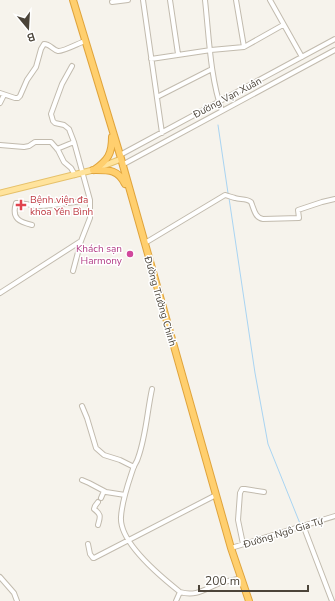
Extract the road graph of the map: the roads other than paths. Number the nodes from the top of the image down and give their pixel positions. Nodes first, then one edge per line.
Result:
1 (73, 0) edge
2 (128, 0) edge
3 (143, 0) edge
4 (170, 0) edge
5 (205, 0) edge
6 (236, 0) edge
7 (270, 0) edge
8 (115, 1) edge
9 (283, 25) junction
10 (335, 39) edge
11 (85, 41) junction
12 (244, 46) junction
13 (211, 50) junction
14 (335, 50) edge
15 (178, 54) junction
16 (302, 57) junction
17 (151, 59) junction
18 (72, 66) dead end
19 (212, 69) junction
20 (2, 94) edge
21 (157, 97) junction
22 (219, 102) junction
23 (0, 103) edge
24 (222, 111) junction
25 (112, 131) junction
26 (162, 133) junction
27 (74, 142) junction
28 (0, 145) edge
29 (56, 148) junction
30 (121, 160) junction
31 (93, 170) junction
32 (82, 173) junction
33 (75, 175) junction
34 (0, 193) edge
35 (131, 197) junction
36 (90, 200) junction
37 (335, 200) edge
38 (32, 225) dead end
39 (81, 241) junction
40 (145, 243) junction
41 (73, 271) dead end
42 (0, 293) edge
43 (152, 389) dead end
44 (82, 406) dead end
45 (134, 467) junction
46 (82, 480) dead end
47 (104, 491) junction
48 (264, 492) dead end
49 (125, 495) junction
50 (216, 495) junction
51 (335, 516) edge
52 (98, 525) dead end
53 (303, 525) junction
54 (129, 540) junction
55 (88, 544) dead end
56 (243, 544) junction
57 (231, 548) junction
58 (0, 577) edge
59 (242, 578) junction
60 (180, 592) junction
61 (17, 601) edge
62 (176, 601) edge
63 (249, 601) edge
64 (332, 601) edge

1 - 11 highway, Đường Trường Chinh
2 - 8 street
3 - 17 street
4 - 15 street
5 - 13 street
6 - 12 street
7 - 9 street
9 - 12 street
9 - 16 street
10 - 16 street, Đường Vạn Xuân
11 - 20 street
11 - 25 highway, Đường Trường Chinh
12 - 13 street
13 - 15 street
13 - 19 street
14 - 24 street, Đường Vạn Xuân
15 - 17 street
16 - 22 street, Đường Vạn Xuân
17 - 21 street
18 - 27 street
19 - 21 street
19 - 22 street
20 - 23 street
21 - 26 street
22 - 24 street
22 - 26 street, Đường Vạn Xuân
24 - 30 street, Đường Vạn Xuân
25 - 30 highway, Đường Trường Chinh
25 - 31 highway
26 - 30 street, Đường Vạn Xuân
27 - 29 street
27 - 32 street
28 - 29 street
29 - 33 street
30 - 31 main road, Đường Vạn Xuân
30 - 35 highway, Đường Trường Chinh
31 - 32 main road, Đường Vạn Xuân
31 - 35 highway
32 - 33 main road, Đường Vạn Xuân
32 - 36 street
33 - 34 main road, Đường Vạn Xuân
35 - 40 highway, Đường Trường Chinh
36 - 38 street
36 - 39 street
37 - 40 street
39 - 41 street
39 - 42 street
40 - 50 highway, Đường Trường Chinh
43 - 45 street
44 - 45 street
45 - 49 street
46 - 47 street
47 - 49 street
47 - 52 street
48 - 56 street
49 - 54 street
50 - 54 street
50 - 57 highway, Đường Trường Chinh
51 - 53 street, Đường Ngô Gia Tự
53 - 56 street, Đường Ngô Gia Tự
53 - 64 street
54 - 55 street
54 - 60 street
56 - 57 street, Đường Ngô Gia Tự
57 - 59 highway, Đường Trường Chinh
58 - 61 street
59 - 60 street
59 - 63 highway, Đường Trường Chinh
60 - 62 street

